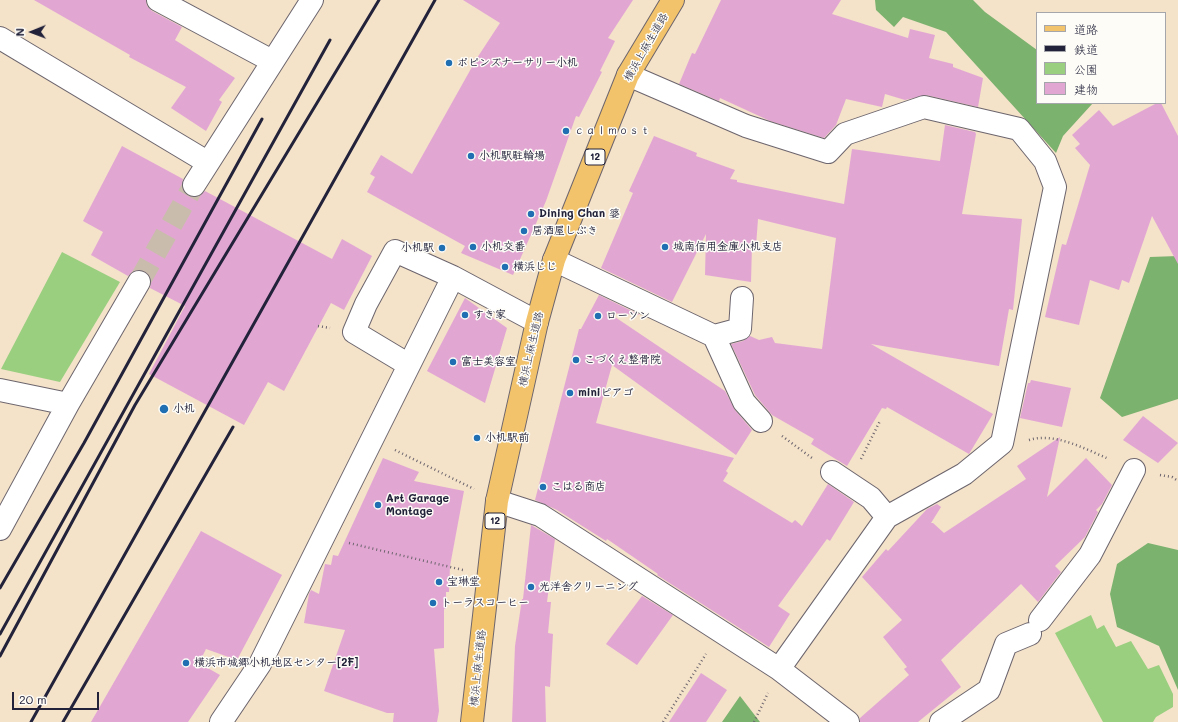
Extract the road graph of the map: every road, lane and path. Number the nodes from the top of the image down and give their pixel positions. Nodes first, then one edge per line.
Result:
1 (158, 0) edge
2 (312, 0) edge
3 (673, 0) edge
4 (0, 38) edge
5 (272, 61) junction
6 (628, 75) junction
7 (207, 162) junction
8 (194, 184) tunnel mouth
9 (554, 260) junction
10 (453, 277) junction
11 (139, 282) tunnel mouth
12 (742, 298) dead end
13 (537, 322) junction
14 (714, 336) junction
15 (410, 365) junction
16 (0, 390) edge
17 (68, 404) junction
18 (761, 421) joint
19 (880, 421) dead end
20 (372, 439) junction
21 (1009, 443) junction
22 (1134, 470) joint
23 (840, 478) junction
24 (497, 500) junction
25 (887, 517) junction
26 (0, 529) edge
27 (324, 537) junction
28 (489, 576) junction
29 (721, 631) junction
30 (779, 669) junction
31 (221, 722) edge
32 (472, 722) edge
33 (663, 722) edge
34 (754, 722) edge
35 (848, 722) edge
36 (941, 722) edge

1 - 5 street
2 - 5 street
3 - 6 main road, 横浜上麻生道路 / 12
4 - 7 street
5 - 7 street
6 - 9 main road, 横浜上麻生道路 / 12
6 - 21 street
7 - 8 street
9 - 13 main road, 横浜上麻生道路 / 12
9 - 14 street
10 - 13 street
10 - 15 street
10 - 15 street
11 - 17 street
12 - 14 street
13 - 24 main road, 横浜上麻生道路 / 12
14 - 18 street
15 - 20 street
16 - 17 street
17 - 26 street
18 - 23 path
19 - 23 path
20 - 24 path
20 - 27 street
21 - 22 path
21 - 25 street
22 - 36 street
23 - 25 street
24 - 28 main road, 横浜上麻生道路 / 12
24 - 29 street
25 - 30 street
27 - 28 path
27 - 31 street
28 - 32 main road, 横浜上麻生道路 / 12
29 - 30 street
29 - 33 path
30 - 34 path
30 - 35 street

